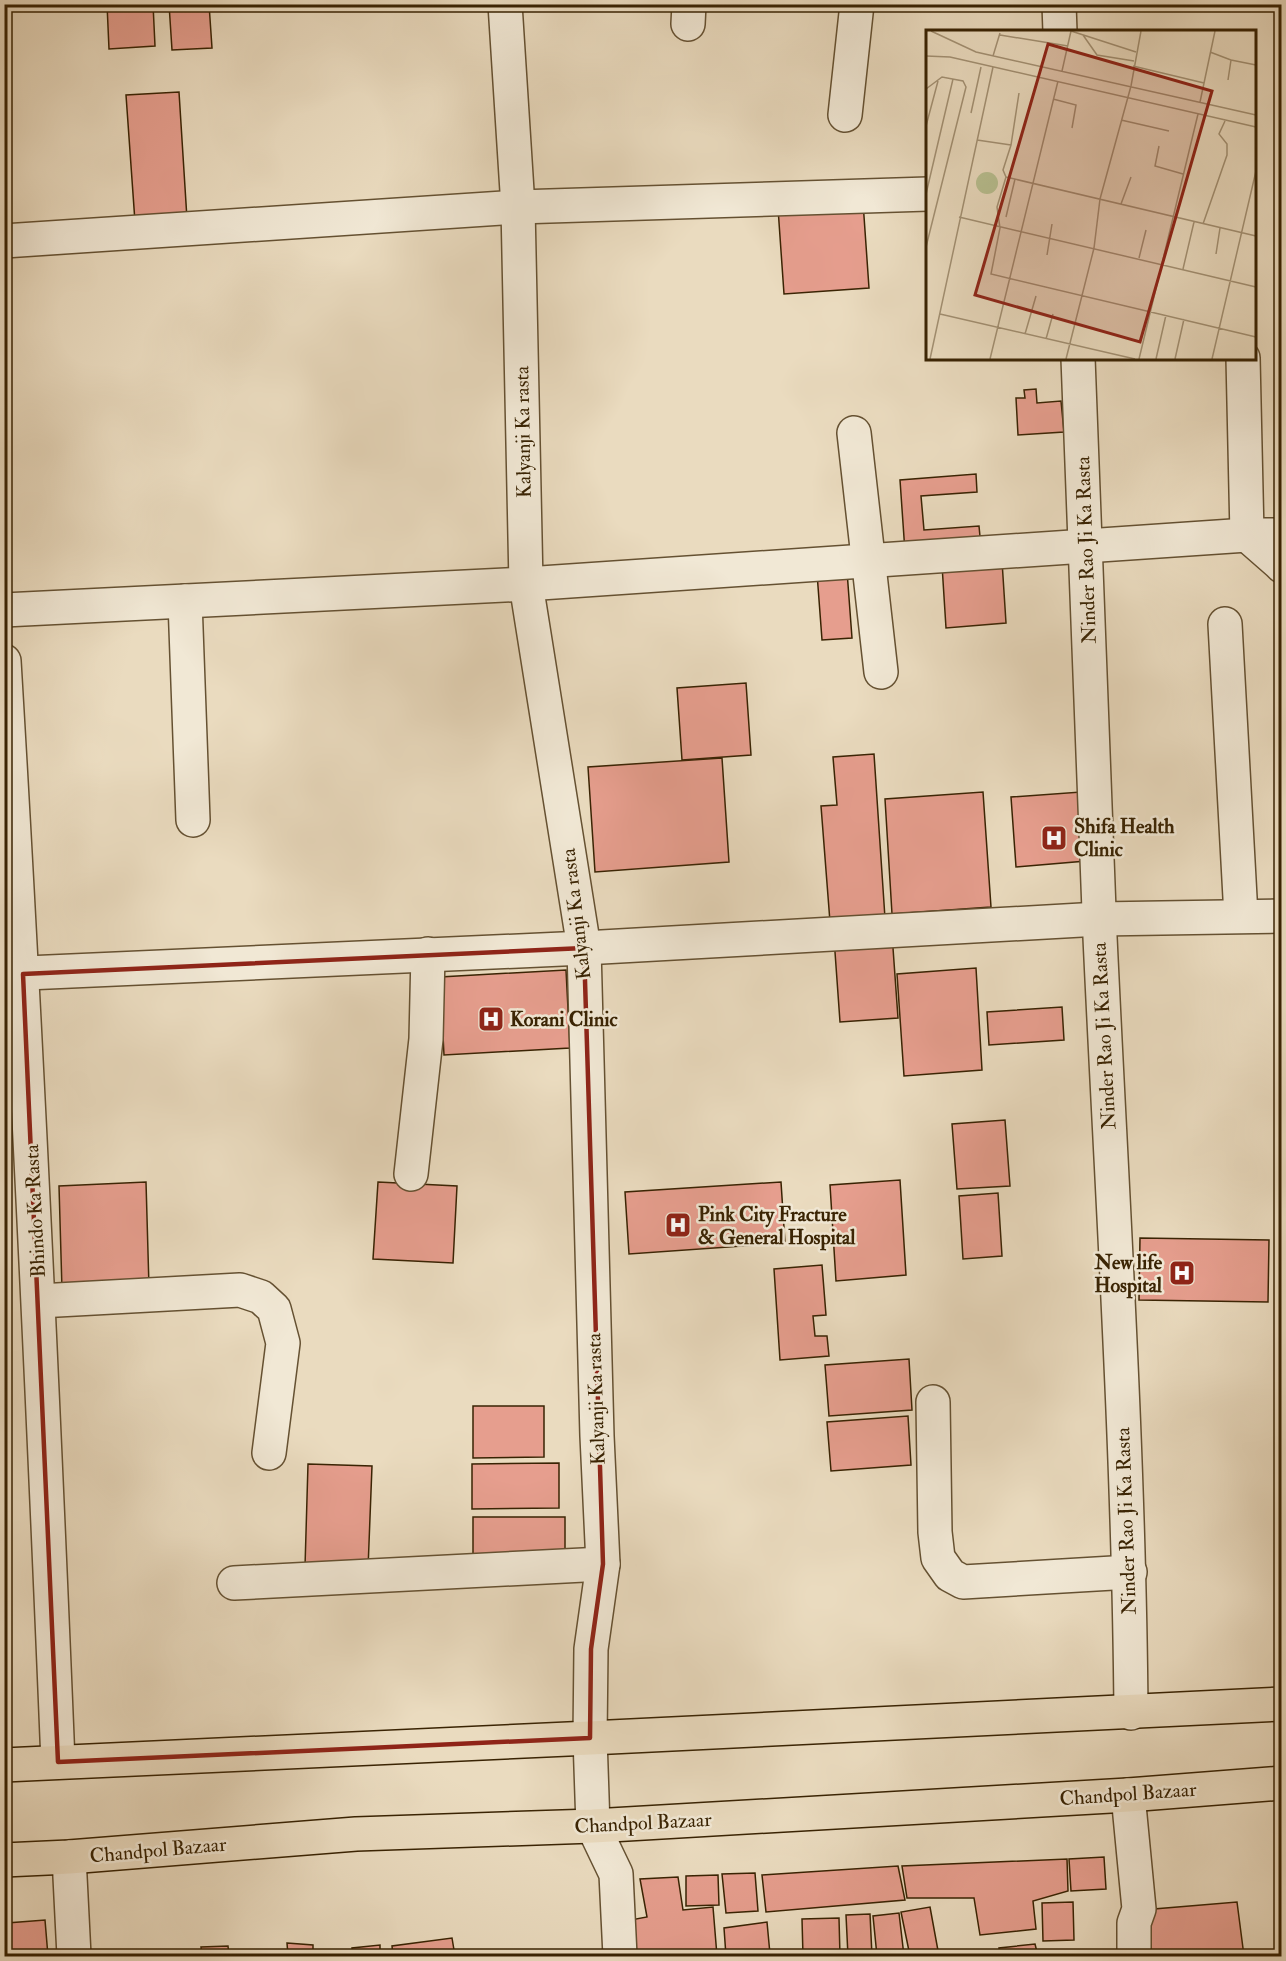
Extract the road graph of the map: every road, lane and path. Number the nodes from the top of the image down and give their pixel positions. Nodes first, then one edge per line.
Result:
1 (505, 4) edge
2 (857, 4) edge
3 (1059, 4) edge
4 (1060, 30) edge
5 (845, 115) dead end
6 (926, 194) edge
7 (518, 207) junction
8 (4, 241) edge
9 (1078, 360) edge
10 (1243, 360) edge
11 (854, 433) dead end
12 (1246, 535) junction
13 (1281, 535) edge
14 (1086, 546) junction
15 (869, 560) junction
16 (1281, 566) edge
17 (526, 584) junction
18 (185, 601) junction
19 (4, 610) edge
20 (1226, 624) dead end
21 (4, 661) edge
22 (881, 672) dead end
23 (193, 820) dead end
24 (1241, 916) junction
25 (1281, 916) edge
26 (1099, 919) junction
27 (584, 948) junction
28 (428, 954) junction
29 (14, 974) edge
30 (411, 1174) dead end
31 (39, 1301) junction
32 (933, 1402) dead end
33 (269, 1454) dead end
34 (603, 1563) junction
35 (1130, 1572) junction
36 (234, 1583) dead end
37 (1281, 1704) edge
38 (1131, 1713) junction
39 (590, 1738) junction
40 (58, 1762) junction
41 (4, 1765) edge
42 (1281, 1783) edge
43 (1128, 1795) junction
44 (593, 1827) junction
45 (69, 1857) junction
46 (4, 1860) edge
47 (74, 1956) edge
48 (620, 1956) edge
49 (1134, 1956) edge

1 - 7 street, Kalyanji Ka rasta
2 - 5 street
3 - 4 street
6 - 7 street
7 - 8 street
7 - 17 street, Kalyanji Ka rasta
9 - 14 street, Ninder Rao Ji Ka Rasta
10 - 12 street
11 - 15 street
12 - 13 street
12 - 14 street
12 - 16 street
14 - 15 street
14 - 26 street, Ninder Rao Ji Ka Rasta
15 - 17 street
15 - 22 street
17 - 18 street
17 - 27 street, Kalyanji Ka rasta
18 - 19 street
18 - 23 street
20 - 24 street
21 - 29 street, Bhindo Ka Rasta
24 - 25 street
24 - 26 street
26 - 27 street
26 - 35 street, Ninder Rao Ji Ka Rasta
27 - 28 street
27 - 34 street, Kalyanji Ka rasta
28 - 29 street
28 - 30 street
29 - 31 street, Bhindo Ka Rasta
31 - 33 street
31 - 40 street, Bhindo Ka Rasta
32 - 35 street
34 - 36 street
34 - 39 street, Kalyanji Ka rasta
35 - 38 street, Ninder Rao Ji Ka Rasta
37 - 38 main road
38 - 39 main road
39 - 40 main road
39 - 44 street, Kalyanji Ka rasta
40 - 41 main road
42 - 43 main road, Chandpol Bazaar
43 - 44 main road, Chandpol Bazaar
43 - 49 street
44 - 45 main road, Chandpol Bazaar
44 - 48 street
45 - 46 main road, Chandpol Bazaar
45 - 47 street

